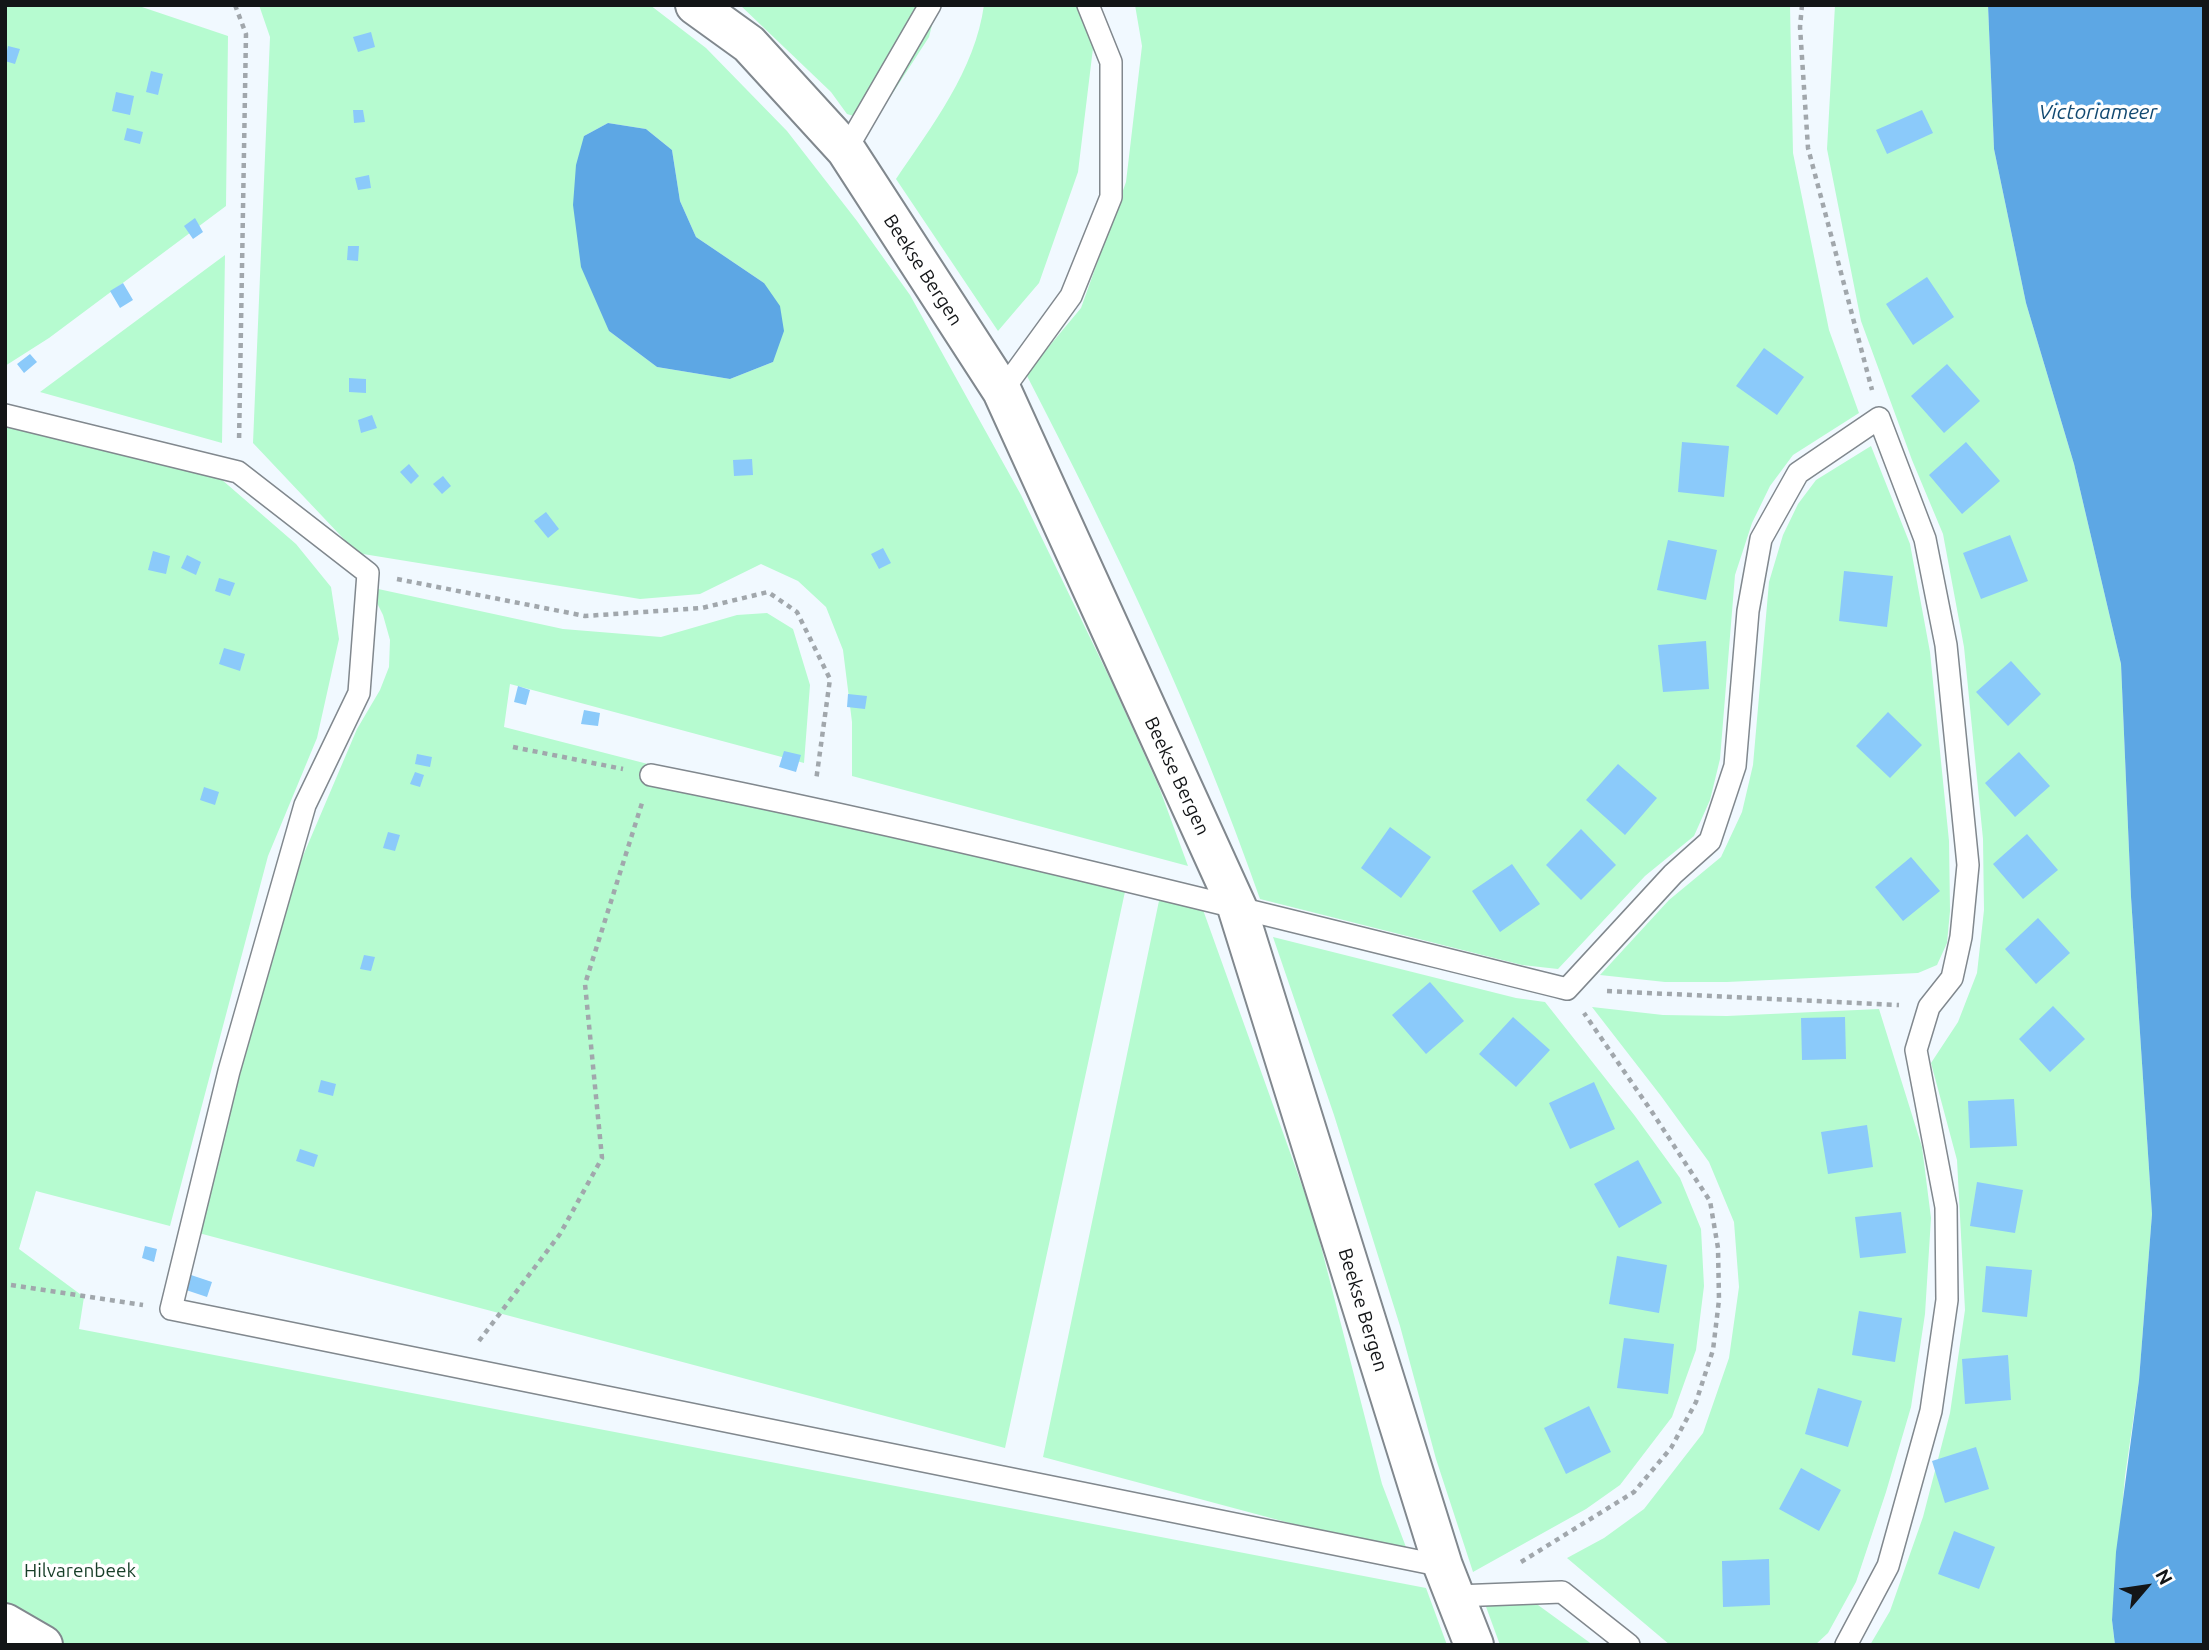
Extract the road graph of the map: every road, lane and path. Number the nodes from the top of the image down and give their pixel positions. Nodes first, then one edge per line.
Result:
1 (235, 5) edge
2 (695, 5) edge
3 (930, 5) edge
4 (1088, 5) edge
5 (1802, 5) edge
6 (846, 150) junction
7 (1002, 391) junction
8 (5, 415) edge
9 (1879, 418) junction
10 (238, 471) junction
11 (368, 573) junction
12 (513, 747) dead end
13 (651, 775) junction
14 (813, 807) junction
15 (1237, 907) junction
16 (1567, 989) junction
17 (1929, 1007) junction
18 (11, 1285) dead end
19 (171, 1309) junction
20 (460, 1367) junction
21 (1517, 1564) dead end
22 (1450, 1581) junction
23 (5, 1623) edge
24 (43, 1645) edge
25 (1475, 1645) edge
26 (1629, 1645) edge
27 (1846, 1645) edge

1 - 10 path
2 - 6 street, Beekse Bergen
3 - 6 lane
4 - 7 lane
5 - 9 path
6 - 7 street, Beekse Bergen
7 - 15 street, Beekse Bergen
8 - 10 lane
9 - 16 lane
9 - 17 lane
10 - 11 lane
11 - 14 path
11 - 19 lane
12 - 13 path
13 - 14 lane
13 - 20 path
14 - 15 lane
15 - 16 lane
15 - 22 street, Beekse Bergen
16 - 17 path
16 - 21 path
17 - 27 lane
18 - 19 path
19 - 20 lane
20 - 22 lane
22 - 25 street, Beekse Bergen
22 - 26 lane
23 - 24 street

